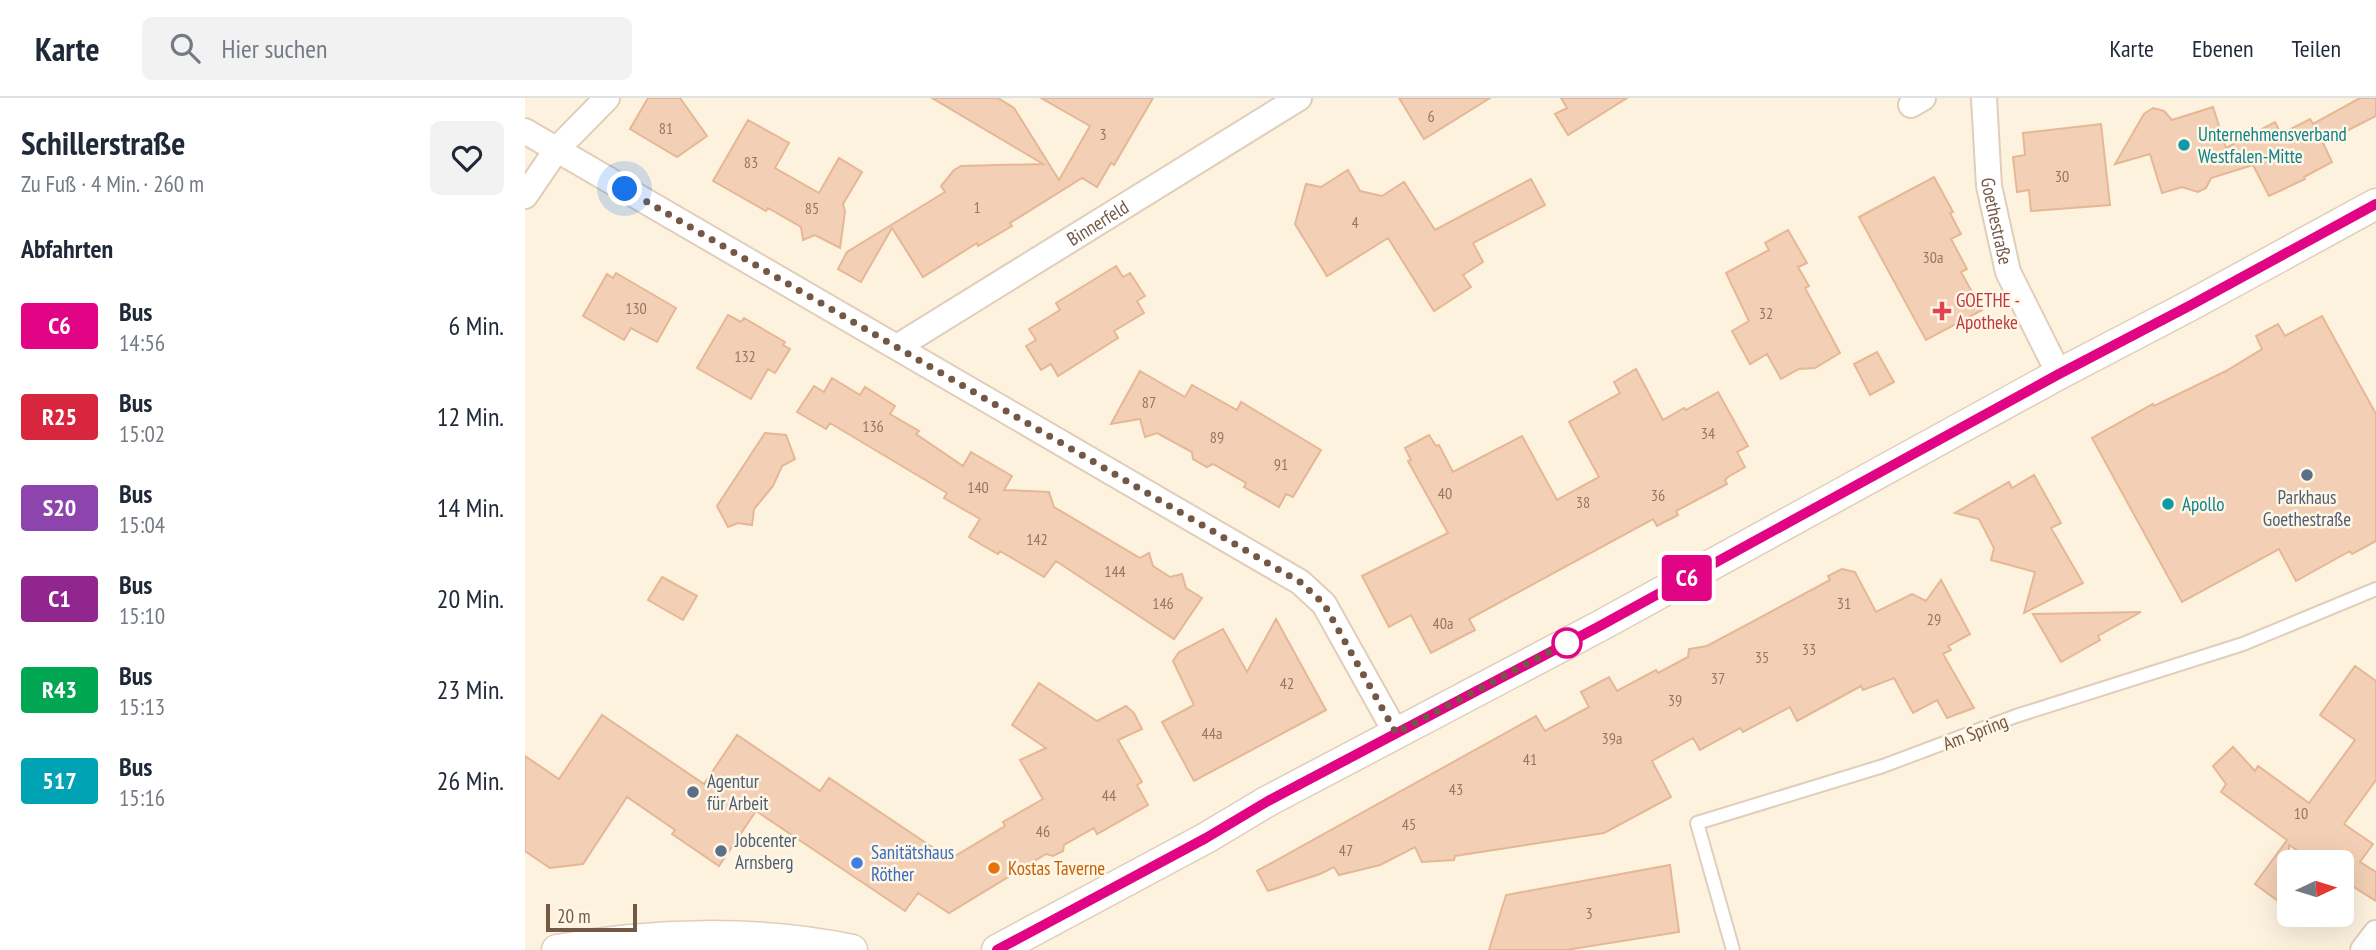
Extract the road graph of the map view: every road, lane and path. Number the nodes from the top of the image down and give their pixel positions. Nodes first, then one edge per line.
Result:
1 (607, 98) edge
2 (1299, 98) edge
3 (1984, 98) edge
4 (525, 131) edge
5 (557, 149) junction
6 (525, 196) edge
7 (2376, 204) edge
8 (897, 347) junction
9 (2059, 374) junction
10 (2376, 589) edge
11 (1396, 733) junction
12 (2376, 933) edge
13 (557, 950) edge
14 (852, 950) edge
15 (997, 950) edge
16 (1733, 950) edge
17 (2363, 950) edge

1 - 5 street
2 - 8 street, Binnerfeld
3 - 9 street, Goethestraße
4 - 5 street
5 - 6 street
5 - 8 street
7 - 9 street
8 - 11 street
9 - 11 street
10 - 16 lane, Am Spring
11 - 15 street
12 - 17 street
13 - 14 street

